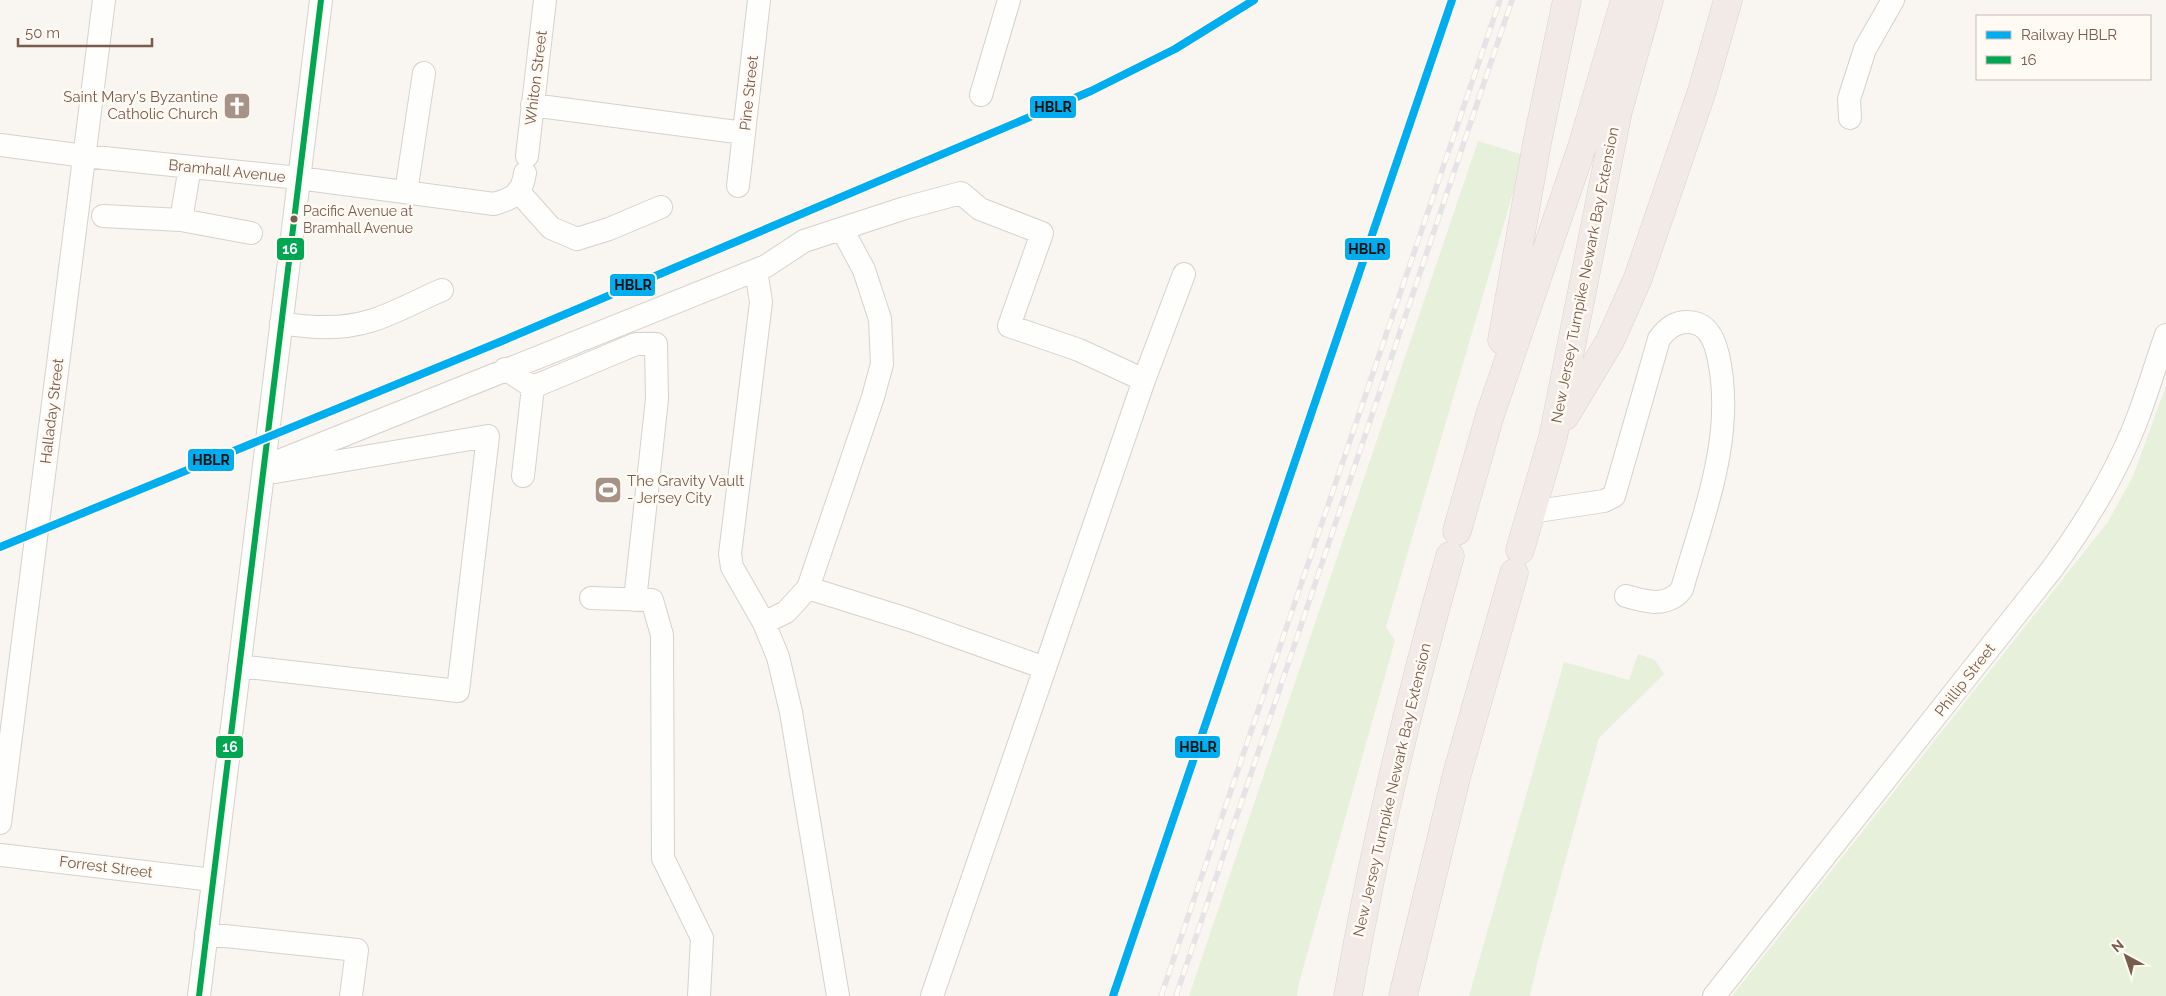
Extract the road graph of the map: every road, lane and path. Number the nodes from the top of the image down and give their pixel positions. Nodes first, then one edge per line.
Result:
1 (104, 0) edge
2 (321, 0) edge
3 (545, 0) edge
4 (759, 0) edge
5 (1010, 0) edge
6 (1567, 0) edge
7 (1625, 0) edge
8 (1649, 0) edge
9 (1728, 0) edge
10 (1893, 0) edge
11 (424, 73) dead end
12 (981, 95) dead end
13 (532, 105) junction
14 (1850, 118) dead end
15 (744, 133) junction
16 (0, 145) edge
17 (85, 156) junction
18 (190, 167) junction
19 (299, 178) junction
20 (521, 179) junction
21 (738, 186) dead end
22 (406, 192) junction
23 (661, 207) dead end
24 (103, 216) dead end
25 (181, 220) junction
26 (842, 228) junction
27 (251, 233) dead end
28 (756, 270) junction
29 (1184, 274) dead end
30 (442, 290) dead end
31 (281, 323) junction
32 (2166, 335) edge
33 (505, 369) junction
34 (1144, 380) junction
35 (532, 387) junction
36 (1490, 415) junction
37 (1553, 437) junction
38 (263, 470) junction
39 (523, 476) dead end
40 (1532, 512) junction
41 (808, 588) junction
42 (1626, 596) dead end
43 (590, 598) dead end
44 (635, 600) junction
45 (764, 623) junction
46 (239, 666) junction
47 (1045, 668) junction
48 (0, 823) edge
49 (0, 855) edge
50 (213, 880) junction
51 (206, 934) junction
52 (199, 996) edge
53 (351, 996) edge
54 (699, 996) edge
55 (838, 996) edge
56 (932, 996) edge
57 (1348, 996) edge
58 (1404, 996) edge
59 (1714, 996) edge

1 - 17 street, Halladay Street
2 - 19 street
3 - 13 street, Whiton Street
4 - 15 street, Pine Street
5 - 12 street
6 - 36 highway
7 - 36 highway, New Jersey Turnpike Newark Bay Extension
8 - 37 highway, New Jersey Turnpike Newark Bay Extension
9 - 37 highway
10 - 14 street
11 - 22 street
13 - 15 street
13 - 20 street, Whiton Street
15 - 21 street, Pine Street
16 - 17 street, Bramhall Avenue
17 - 18 street, Bramhall Avenue
17 - 48 street, Halladay Street
18 - 19 street, Bramhall Avenue
18 - 25 street
19 - 22 street, Bramhall Avenue
19 - 31 street
20 - 22 street, Bramhall Avenue
20 - 23 street
24 - 25 street
25 - 27 street
26 - 28 street
26 - 34 street
26 - 41 street
28 - 33 street
28 - 45 street
29 - 34 street
30 - 31 street
31 - 38 street
32 - 59 street, Phillip Street
33 - 35 street
33 - 38 street
34 - 47 street
35 - 39 street
35 - 44 street
36 - 57 highway, New Jersey Turnpike Newark Bay Extension
37 - 40 highway, New Jersey Turnpike Newark Bay Extension
38 - 46 street
38 - 46 street
40 - 42 street
40 - 58 highway, New Jersey Turnpike Newark Bay Extension
41 - 45 street
41 - 47 street
43 - 44 street
44 - 54 street
45 - 55 street
46 - 50 street
47 - 56 street
49 - 50 street, Forrest Street
50 - 51 street
51 - 52 street
51 - 53 street

